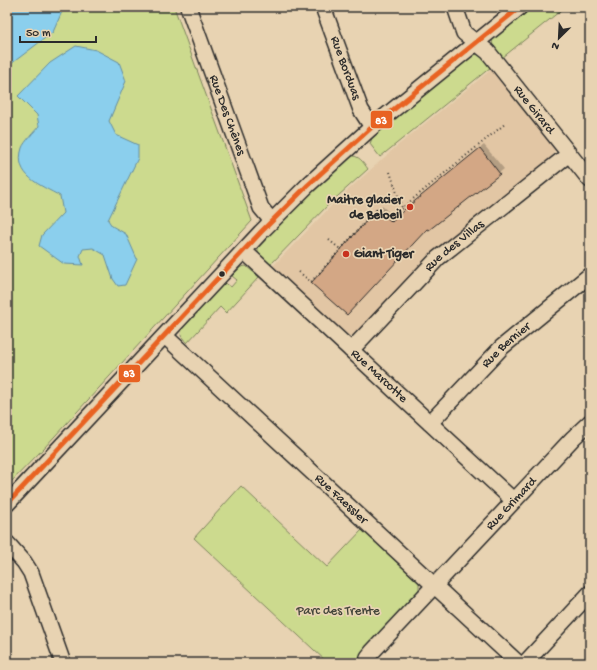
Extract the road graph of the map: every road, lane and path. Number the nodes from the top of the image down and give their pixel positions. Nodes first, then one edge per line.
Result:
1 (188, 7) edge
2 (323, 7) edge
3 (455, 7) edge
4 (520, 7) edge
5 (476, 43) junction
6 (506, 123) dead end
7 (372, 127) junction
8 (569, 154) junction
9 (390, 172) dead end
10 (590, 180) edge
11 (402, 208) junction
12 (272, 221) junction
13 (329, 240) dead end
14 (340, 250) junction
15 (244, 251) junction
16 (299, 272) dead end
17 (590, 275) edge
18 (165, 336) junction
19 (351, 350) junction
20 (590, 422) edge
21 (430, 423) junction
22 (514, 501) junction
23 (7, 504) edge
24 (7, 543) edge
25 (434, 586) junction
26 (590, 593) edge
27 (63, 663) edge
28 (367, 663) edge
29 (518, 663) edge
30 (525, 663) edge

1 - 12 street, Rue Des Chênes
2 - 7 street, Rue Borduas
3 - 5 street, Rue Girard
4 - 5 street
5 - 7 street
5 - 8 street, Rue Girard
6 - 11 path
7 - 12 street
8 - 10 street, Rue Girard
8 - 19 street, Rue des Villas
9 - 11 path
11 - 14 path
12 - 15 street
13 - 14 path
14 - 16 path
15 - 18 street
15 - 19 street, Rue Marcotte
17 - 21 street, Rue Bernier
18 - 23 street
18 - 25 street, Rue Faessler
19 - 21 street, Rue Marcotte
20 - 22 street, Rue Grimard
21 - 22 street, Rue Marcotte
22 - 25 street, Rue Grimard
24 - 27 street
25 - 28 street, Rue Grimard
25 - 29 street, Rue Faessler
26 - 30 street

